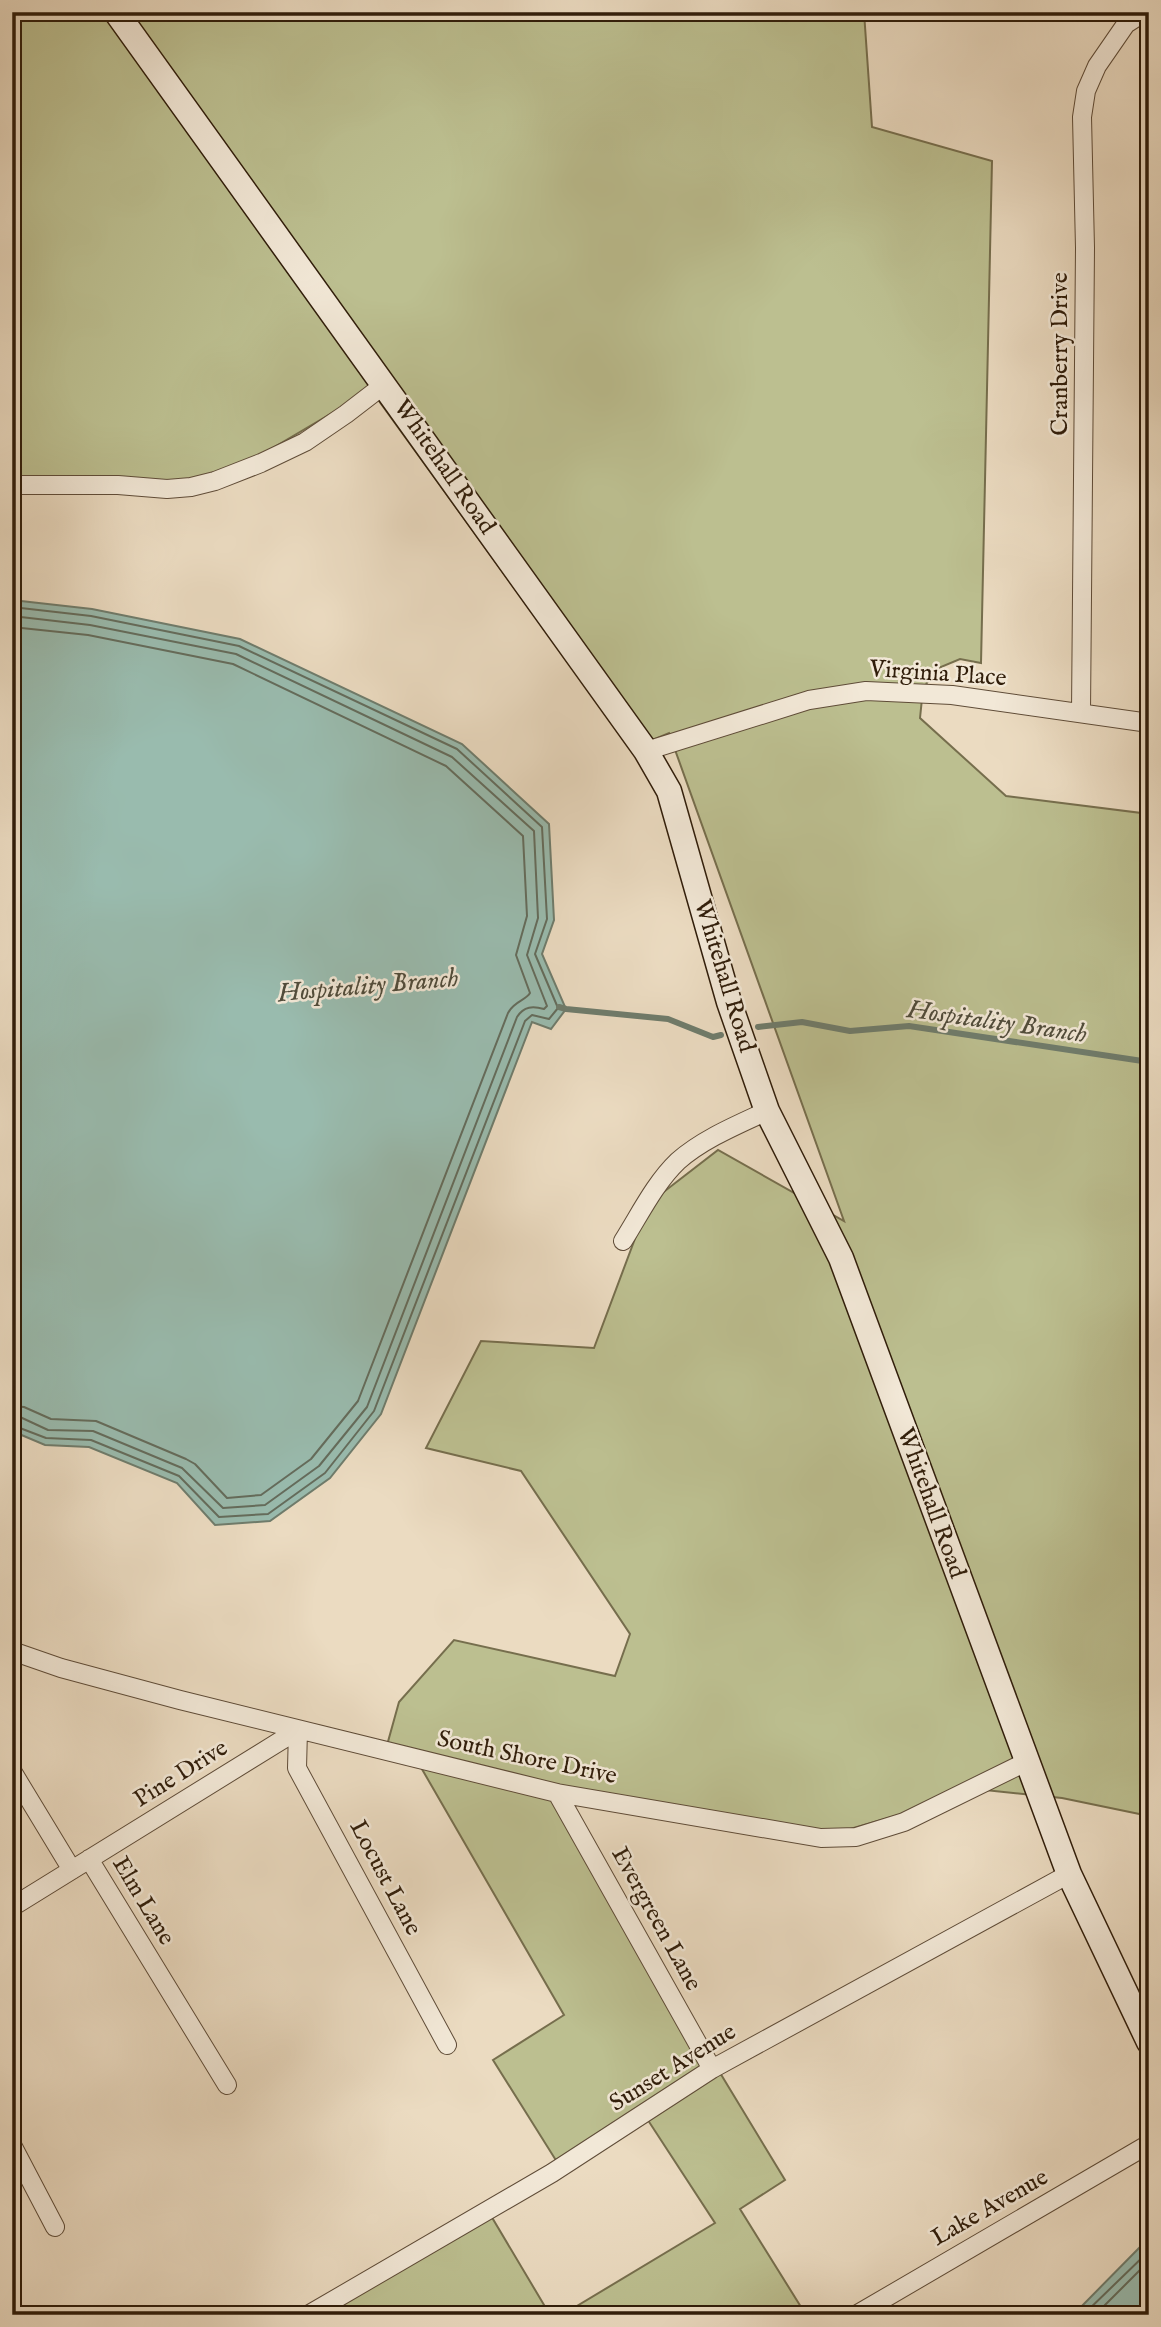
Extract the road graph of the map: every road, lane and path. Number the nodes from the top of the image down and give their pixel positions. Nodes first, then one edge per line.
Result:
1 (116, 12) edge
2 (1141, 16) edge
3 (385, 384) junction
4 (12, 485) edge
5 (1081, 712) junction
6 (1149, 723) edge
7 (646, 751) junction
8 (767, 1111) junction
9 (623, 1241) dead end
10 (12, 1651) edge
11 (298, 1730) junction
12 (1026, 1762) junction
13 (12, 1771) edge
14 (556, 1793) junction
15 (89, 1859) junction
16 (72, 1870) junction
17 (1069, 1874) junction
18 (12, 1907) edge
19 (1149, 2042) edge
20 (447, 2045) dead end
21 (712, 2069) junction
22 (227, 2085) dead end
23 (1149, 2144) edge
24 (12, 2145) edge
25 (55, 2227) dead end
26 (309, 2315) edge
27 (856, 2315) edge

1 - 3 street, Whitehall Road
2 - 5 street, Cranberry Drive
3 - 4 street
3 - 7 street, Whitehall Road
5 - 6 street, Virginia Place
5 - 7 street, Virginia Place
7 - 8 street, Whitehall Road
8 - 9 street
8 - 12 street, Whitehall Road
10 - 11 street, South Shore Drive
11 - 14 street, South Shore Drive
11 - 15 street, Pine Drive
11 - 20 street, Locust Lane
12 - 14 street, South Shore Drive
12 - 17 street, Whitehall Road
13 - 16 street, Elm Lane
14 - 21 street, Evergreen Lane
15 - 16 street, Elm Lane
15 - 22 street, Elm Lane
16 - 18 street
17 - 19 street, Whitehall Road
17 - 21 street, Sunset Avenue
21 - 26 street, Sunset Avenue
23 - 27 street, Lake Avenue
24 - 25 street

